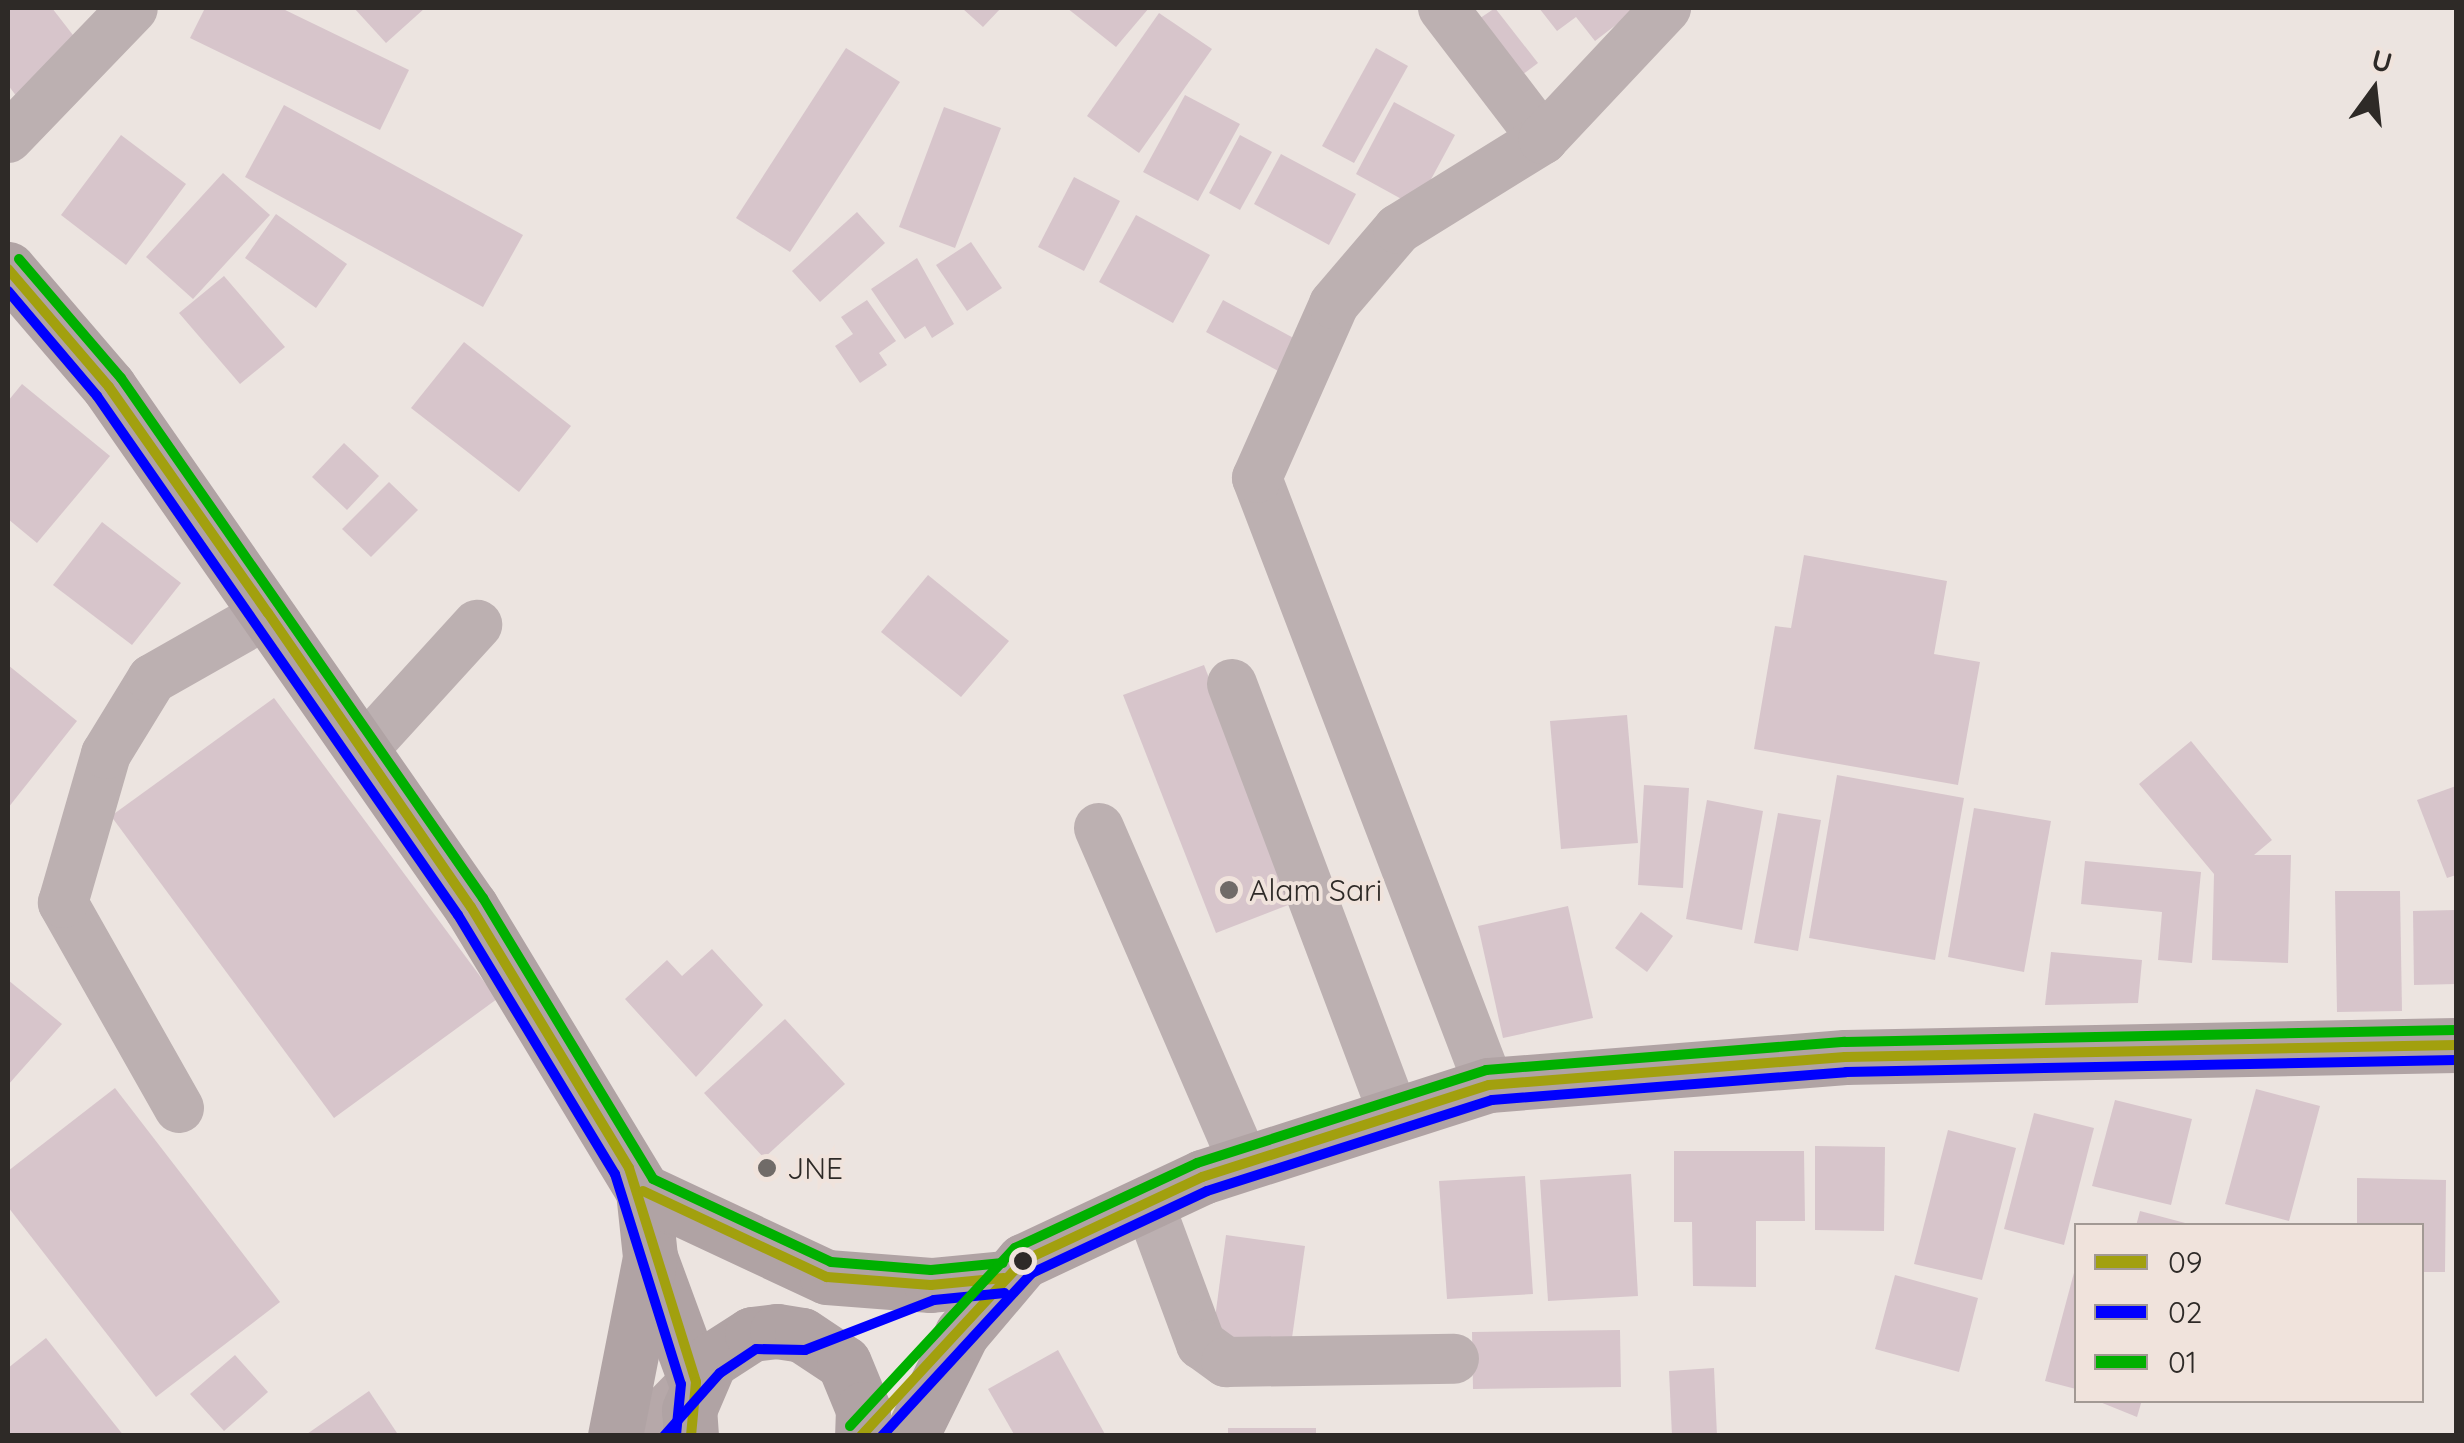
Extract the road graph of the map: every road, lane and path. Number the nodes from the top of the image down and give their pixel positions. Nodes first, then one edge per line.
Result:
1 (133, 8) edge
2 (1444, 8) edge
3 (1666, 8) edge
4 (8, 138) edge
5 (1543, 139) junction
6 (8, 270) edge
7 (268, 614) junction
8 (477, 626) dead end
9 (1232, 684) dead end
10 (362, 751) junction
11 (1099, 828) dead end
12 (2456, 1045) edge
13 (1489, 1085) junction
14 (179, 1108) dead end
15 (1392, 1110) junction
16 (1244, 1163) junction
17 (643, 1191) junction
18 (1148, 1202) junction
19 (711, 1224) junction
20 (650, 1257) junction
21 (1004, 1278) junction
22 (930, 1285) junction
23 (962, 1333) junction
24 (802, 1335) junction
25 (1454, 1358) dead end
26 (696, 1382) junction
27 (862, 1435) edge
28 (616, 1436) edge
29 (643, 1436) edge
30 (691, 1436) edge
31 (911, 1436) edge

1 - 4 street
2 - 5 street
3 - 5 street
5 - 13 street
6 - 7 highway
7 - 10 highway
7 - 14 street
8 - 10 street
9 - 15 street
10 - 17 highway
11 - 16 street
12 - 13 highway
13 - 15 highway
15 - 16 highway
16 - 18 highway
17 - 19 highway
17 - 20 highway
18 - 21 highway
18 - 25 street
19 - 22 highway
19 - 24 highway
20 - 26 highway
20 - 28 highway
21 - 22 highway
21 - 23 highway
22 - 24 highway
23 - 27 highway
23 - 31 highway
24 - 26 highway
24 - 27 highway
26 - 29 main road
26 - 30 highway

